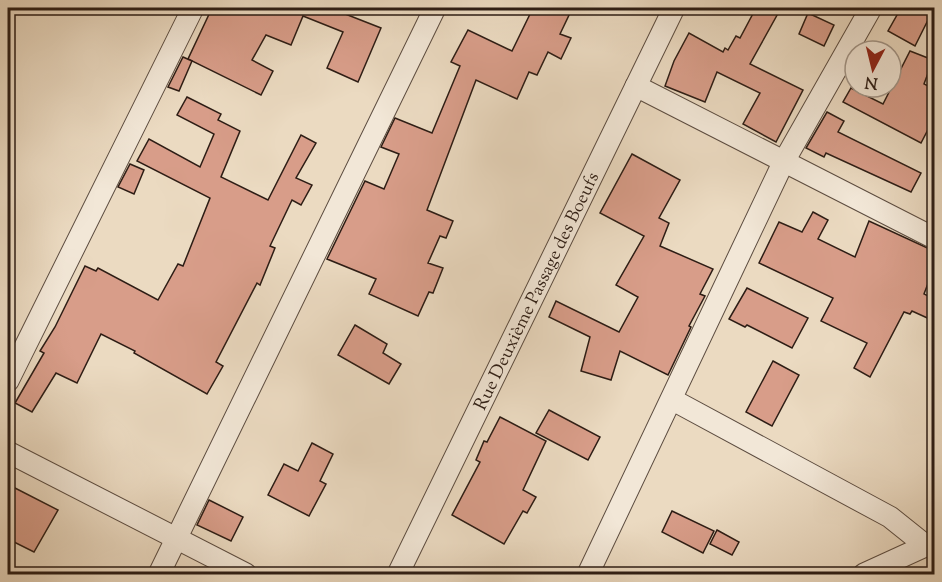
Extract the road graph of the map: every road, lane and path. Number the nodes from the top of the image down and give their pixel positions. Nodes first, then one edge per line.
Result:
1 (193, 8) edge
2 (435, 8) edge
3 (675, 8) edge
4 (871, 8) edge
5 (636, 87) junction
6 (783, 163) junction
7 (934, 238) edge
8 (8, 381) edge
9 (673, 400) junction
10 (8, 452) edge
11 (176, 540) junction
12 (930, 543) edge
13 (159, 574) edge
14 (246, 574) edge
15 (398, 574) edge
16 (588, 574) edge
17 (864, 574) edge

1 - 8 street
2 - 11 street
3 - 5 street, Rue Deuxième Passage des Boeufs
4 - 6 street
5 - 6 street
5 - 15 street, Rue Deuxième Passage des Boeufs
6 - 7 street
6 - 9 street
9 - 12 street
9 - 16 street
10 - 11 street
11 - 13 street
11 - 14 street
12 - 17 street

